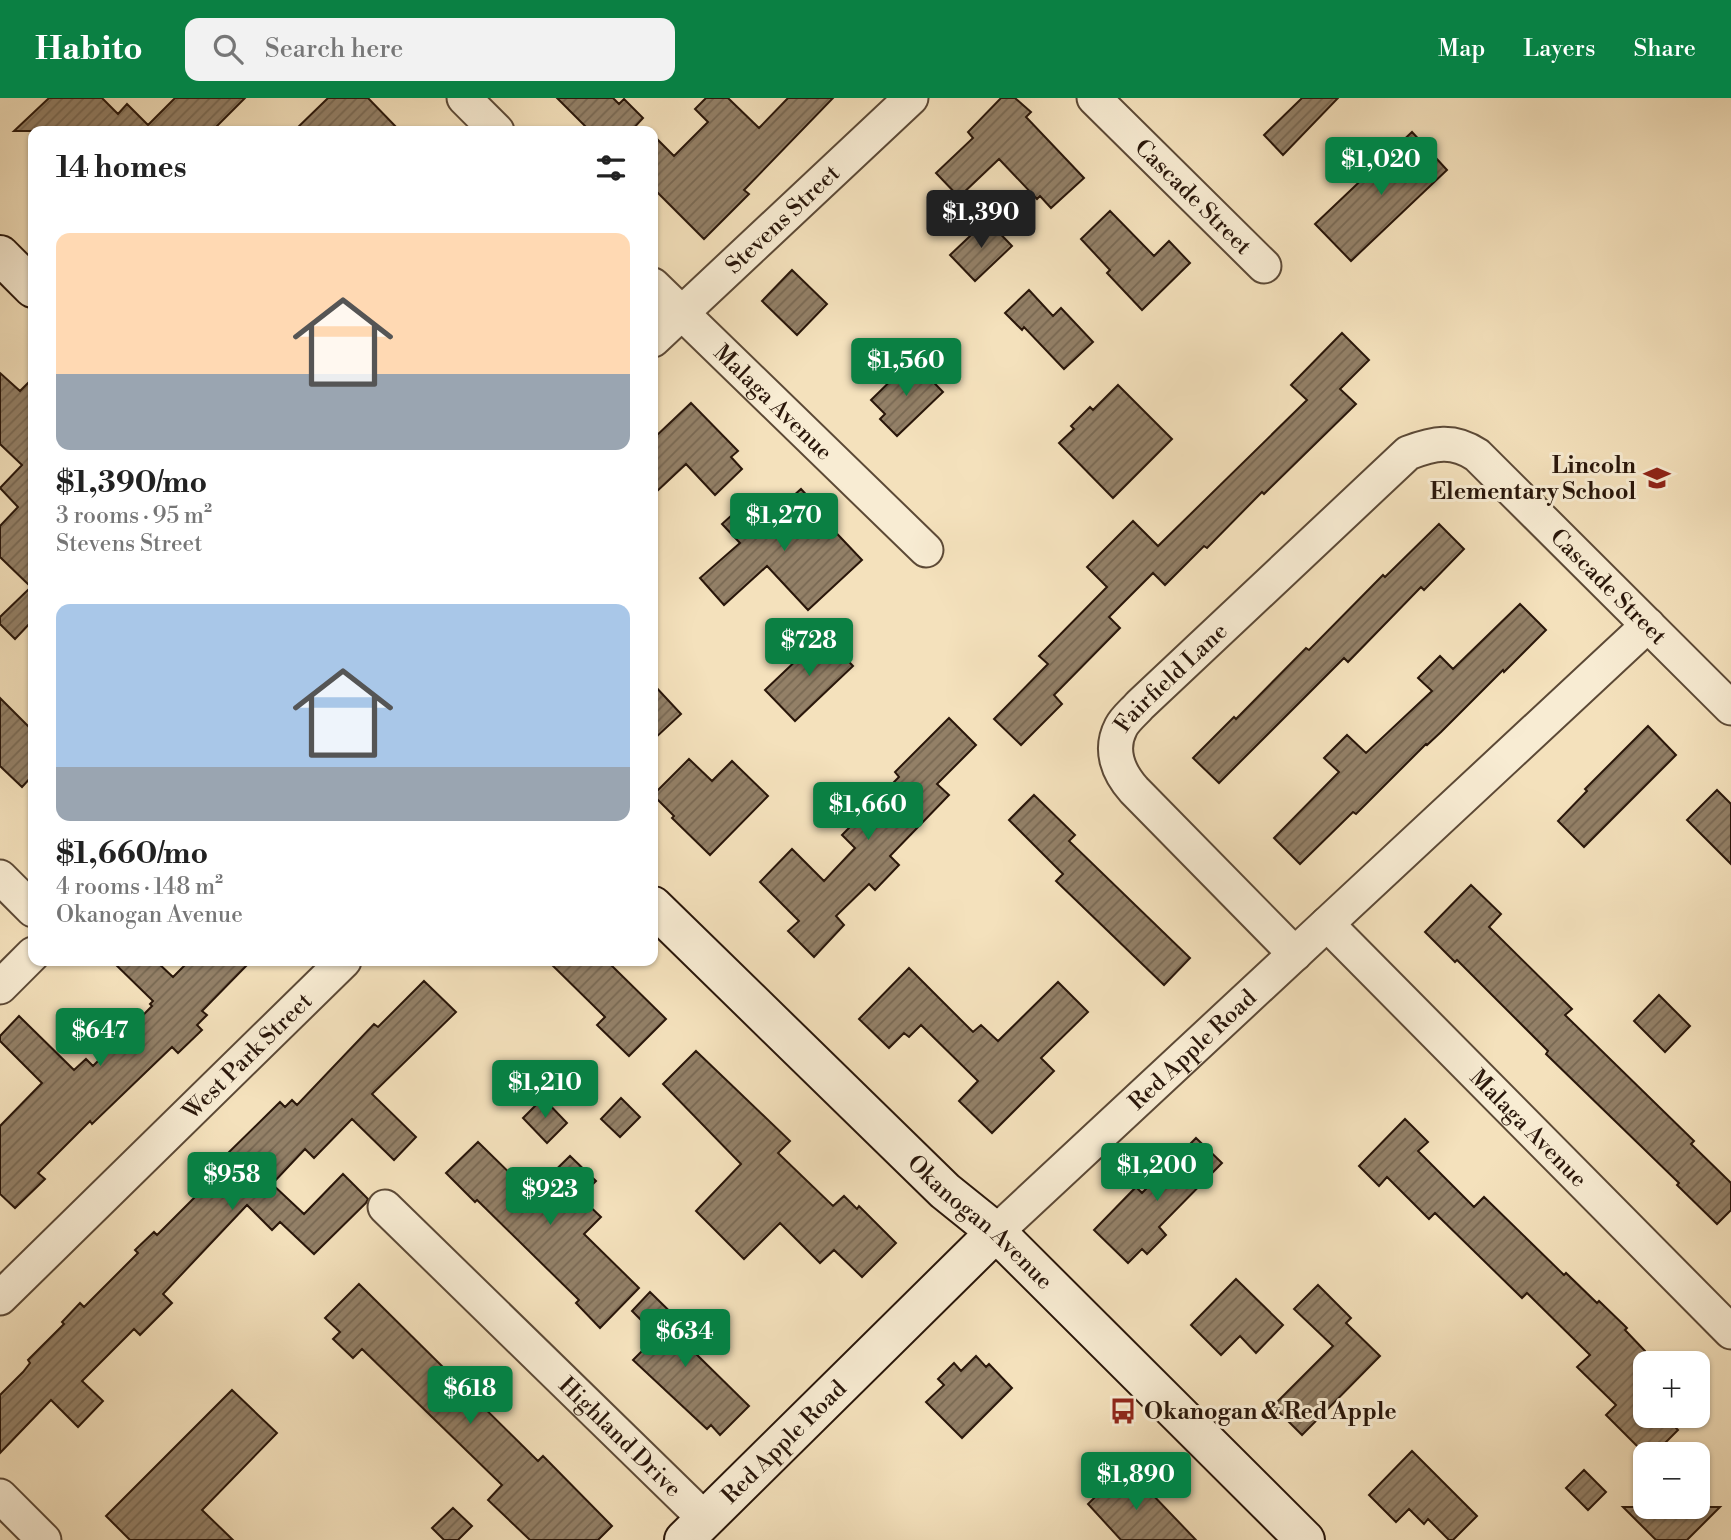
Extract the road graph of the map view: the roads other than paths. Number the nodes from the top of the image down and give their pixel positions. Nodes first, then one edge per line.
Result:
1 (464, 98) edge
2 (911, 98) edge
3 (1094, 98) edge
4 (492, 126) edge
5 (0, 255) edge
6 (1264, 266) dead end
7 (28, 283) edge
8 (658, 290) edge
9 (681, 313) junction
10 (658, 335) edge
11 (1449, 444) joint
12 (926, 550) dead end
13 (1648, 625) junction
14 (1731, 708) edge
15 (0, 877) edge
16 (28, 905) edge
17 (658, 911) edge
18 (1327, 924) junction
19 (1295, 954) junction
20 (28, 959) edge
21 (339, 966) edge
22 (0, 987) edge
23 (385, 1207) dead end
24 (996, 1232) junction
25 (0, 1298) edge
26 (1731, 1332) edge
27 (0, 1496) edge
28 (695, 1530) edge
29 (44, 1540) edge
30 (1305, 1540) edge

1 - 4 street
2 - 9 street, Stevens Street
3 - 6 street, Cascade Street
5 - 7 street
8 - 9 street, Malaga Avenue
9 - 10 street, Stevens Street
9 - 12 street, Malaga Avenue
11 - 13 street, Cascade Street
11 - 19 street, Fairfield Lane
13 - 14 street, Cascade Street
13 - 18 street, Red Apple Road
15 - 16 street
17 - 24 street, Okanogan Avenue
18 - 19 street, Red Apple Road
18 - 26 street, Malaga Avenue
19 - 24 street, Red Apple Road
20 - 22 street
21 - 25 street, West Park Street
23 - 28 street, Highland Drive
24 - 28 street, Red Apple Road
24 - 30 street, Okanogan Avenue
27 - 29 street

